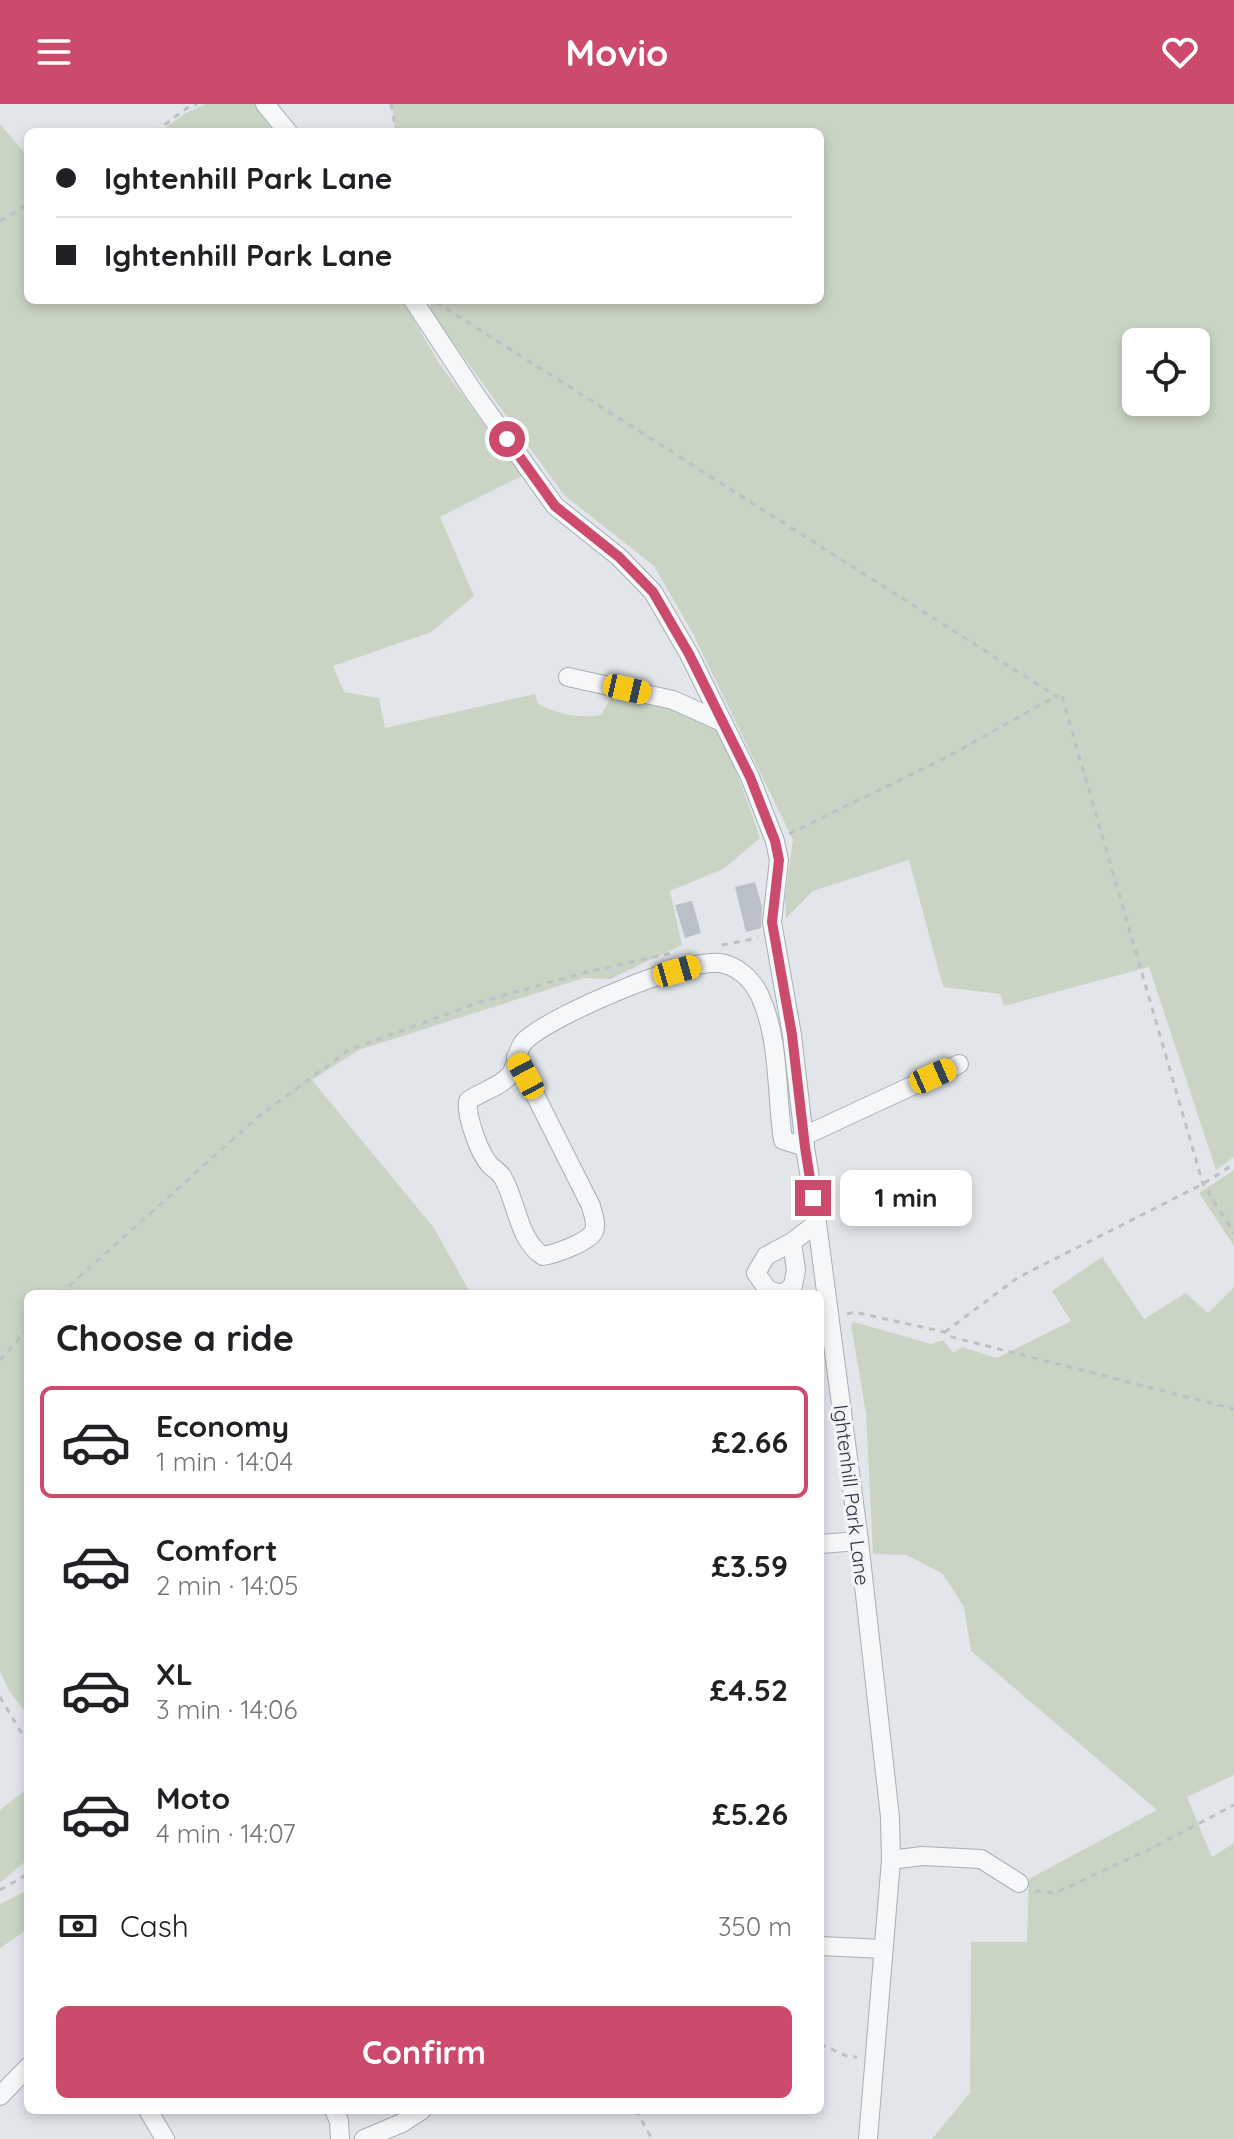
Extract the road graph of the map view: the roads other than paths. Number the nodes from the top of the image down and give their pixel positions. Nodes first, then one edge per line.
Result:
1 (265, 104) edge
2 (285, 128) edge
3 (416, 304) edge
4 (568, 677) dead end
5 (722, 722) junction
6 (516, 1057) junction
7 (959, 1064) dead end
8 (804, 1142) junction
9 (817, 1223) junction
10 (792, 1242) dead end
11 (859, 1541) junction
12 (824, 1544) edge
13 (891, 1860) junction
14 (1019, 1883) road end
15 (824, 1946) edge
16 (883, 1949) junction
17 (24, 2071) edge
18 (0, 2096) edge
19 (151, 2114) edge
20 (336, 2114) edge
21 (416, 2114) edge
22 (170, 2136) edge
23 (340, 2139) edge
24 (364, 2139) edge
25 (868, 2139) edge

1 - 2 street
3 - 5 street, Ightenhill Park Lane
4 - 5 street
5 - 8 street, Ightenhill Park Lane
6 - 6 street
6 - 8 street
7 - 8 street
8 - 9 street, Ightenhill Park Lane
9 - 10 street
9 - 11 street, Ightenhill Park Lane
11 - 12 street
11 - 13 street, Ightenhill Park Lane
13 - 14 street
13 - 16 street, Ightenhill Park Lane
15 - 16 street
16 - 25 street, Ightenhill Park Lane
17 - 18 street
19 - 22 street
20 - 23 street
21 - 24 street

